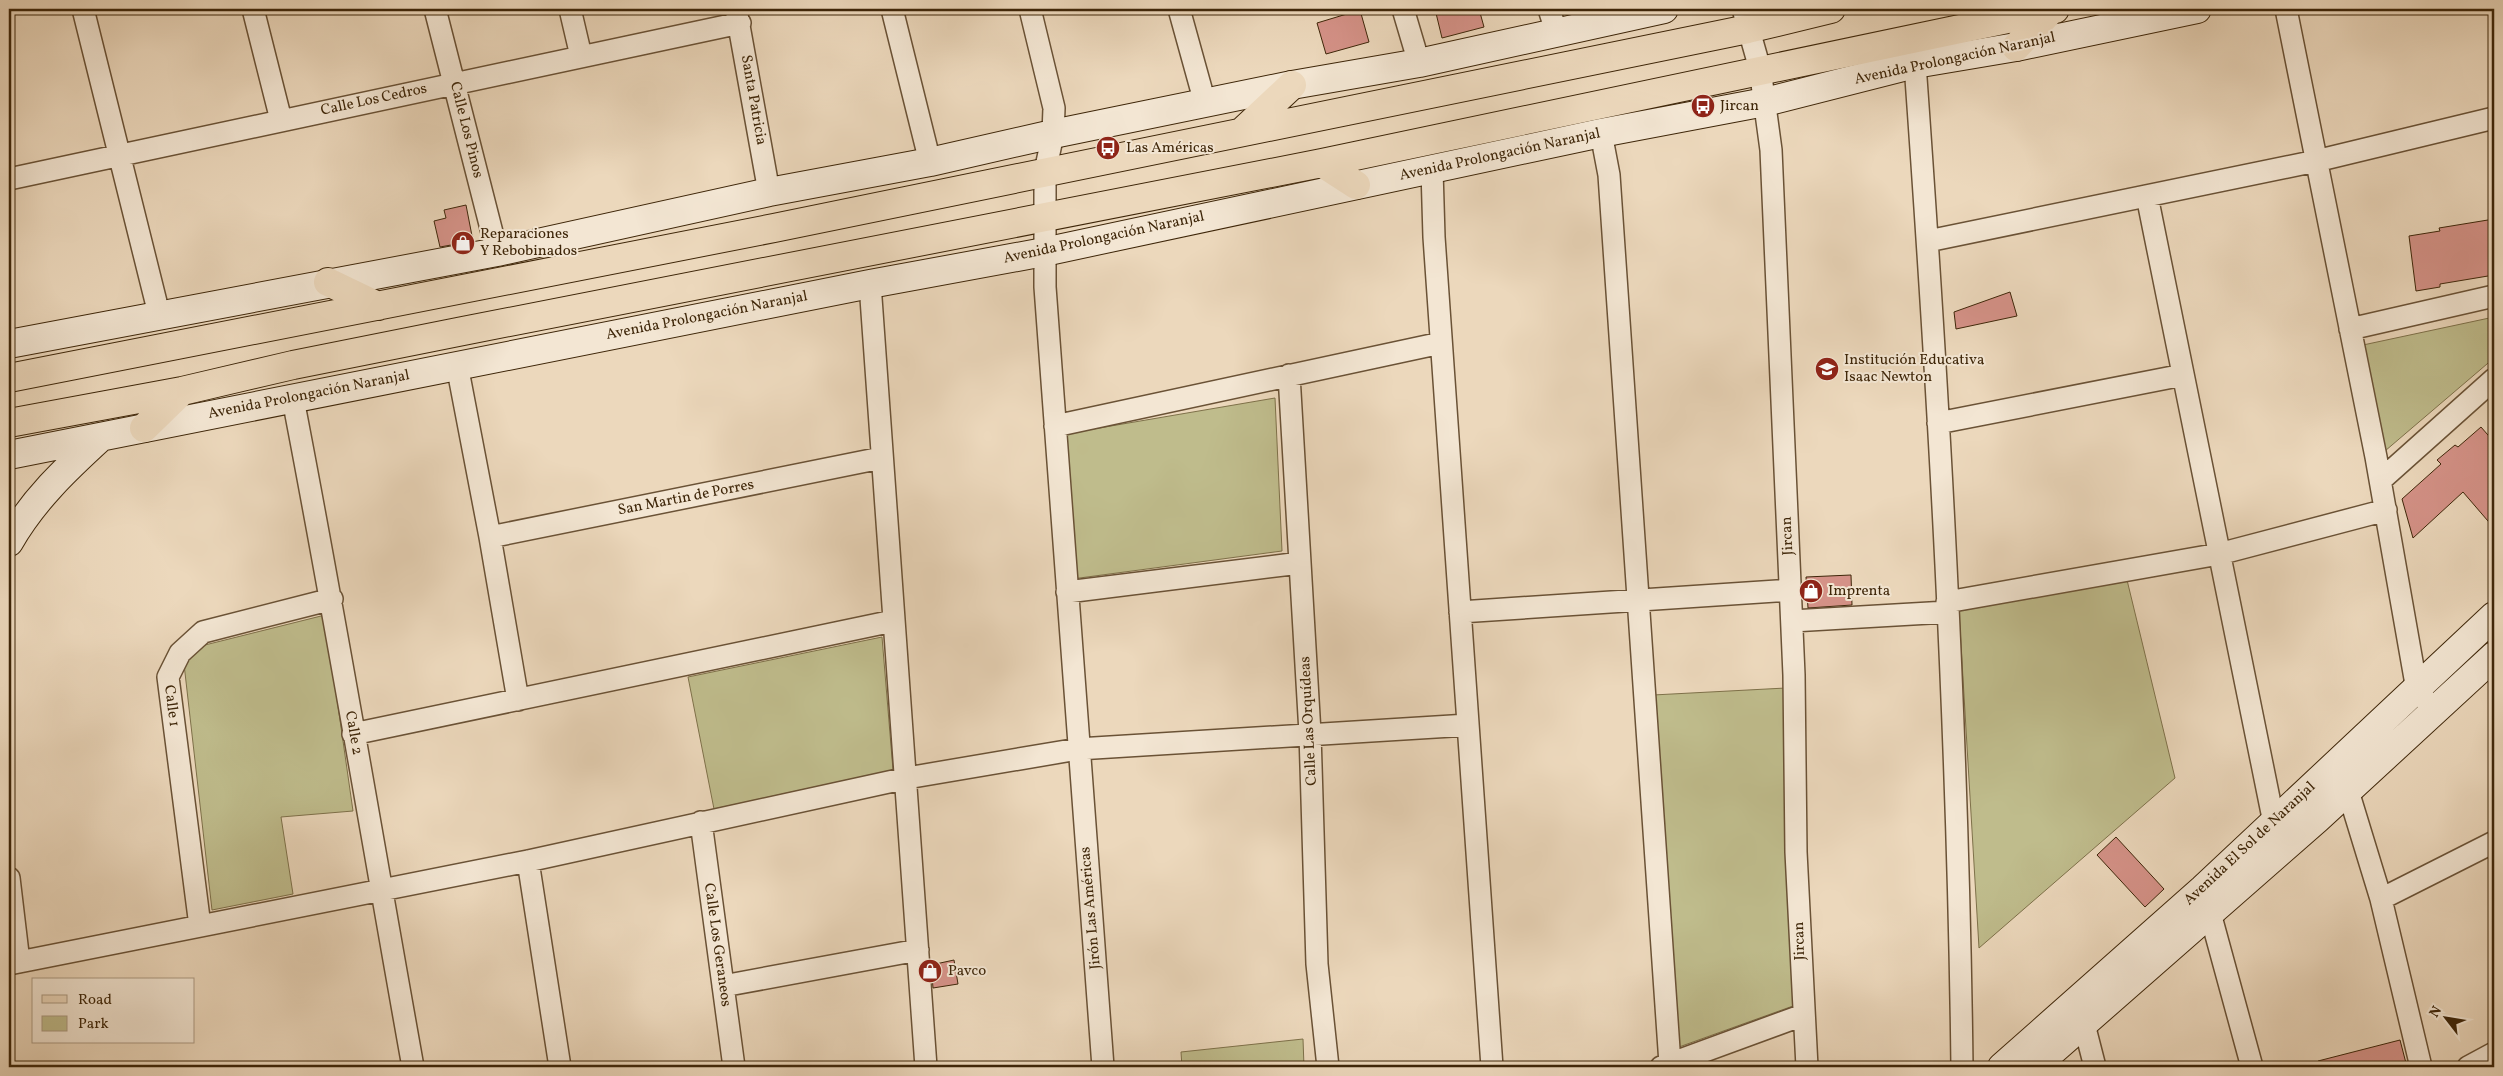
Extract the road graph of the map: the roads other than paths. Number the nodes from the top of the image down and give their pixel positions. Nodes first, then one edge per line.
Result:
1 (83, 9) edge
2 (253, 9) edge
3 (436, 9) edge
4 (570, 9) edge
5 (892, 9) edge
6 (1030, 9) edge
7 (1179, 9) edge
8 (1403, 9) edge
9 (1664, 9) edge
10 (1831, 9) edge
11 (2053, 9) edge
12 (2197, 9) edge
13 (2286, 9) edge
14 (738, 16) edge
15 (1745, 19) edge
16 (1553, 21) edge
17 (2016, 47) junction
18 (581, 56) junction
19 (1419, 63) junction
20 (1915, 64) junction
21 (1760, 69) junction
22 (454, 83) junction
23 (1292, 85) junction
24 (1765, 102) junction
25 (1205, 103) junction
26 (2494, 118) edge
27 (281, 120) junction
28 (1243, 131) junction
29 (1601, 133) junction
30 (1052, 134) junction
31 (120, 155) junction
32 (2316, 161) junction
33 (930, 162) junction
34 (1322, 163) junction
35 (1432, 170) junction
36 (1045, 172) junction
37 (9, 180) edge
38 (1356, 186) junction
39 (769, 192) junction
40 (2147, 196) junction
41 (1046, 217) junction
42 (1928, 240) junction
43 (497, 252) junction
44 (1044, 252) junction
45 (328, 282) junction
46 (870, 284) junction
47 (2494, 296) edge
48 (378, 306) junction
49 (159, 314) junction
50 (2350, 329) junction
51 (1441, 343) junction
52 (9, 344) edge
53 (457, 365) junction
54 (1289, 375) junction
55 (2183, 375) junction
56 (9, 378) edge
57 (2494, 379) edge
58 (182, 391) junction
59 (293, 399) junction
60 (9, 423) edge
61 (1938, 423) junction
62 (1055, 426) junction
63 (144, 428) junction
64 (102, 436) junction
65 (9, 455) edge
66 (881, 458) junction
67 (2381, 480) junction
68 (2386, 510) junction
69 (490, 537) junction
70 (9, 542) edge
71 (2219, 554) junction
72 (1300, 563) junction
73 (1790, 590) junction
74 (1067, 592) junction
75 (332, 599) junction
76 (1637, 600) junction
77 (1947, 607) junction
78 (1460, 612) junction
79 (2494, 616) edge
80 (893, 621) junction
81 (1792, 621) junction
82 (2494, 656) edge
83 (2417, 690) junction
84 (518, 700) junction
85 (2435, 711) junction
86 (1468, 724) junction
87 (1310, 733) junction
88 (353, 734) junction
89 (1078, 749) junction
90 (907, 778) junction
91 (2348, 791) junction
92 (701, 822) junction
93 (2274, 823) junction
94 (2494, 842) edge
95 (528, 861) junction
96 (9, 878) edge
97 (382, 890) junction
98 (2381, 899) junction
99 (2210, 913) junction
100 (200, 926) junction
101 (918, 950) junction
102 (14, 963) edge
103 (723, 986) junction
104 (1803, 1015) junction
105 (2084, 1024) junction
106 (2494, 1053) edge
107 (1666, 1066) edge
108 (413, 1067) edge
109 (560, 1067) edge
110 (734, 1067) edge
111 (926, 1067) edge
112 (1103, 1067) edge
113 (1328, 1067) edge
114 (1492, 1067) edge
115 (1807, 1067) edge
116 (1962, 1067) edge
117 (2002, 1067) edge
118 (2034, 1067) edge
119 (2095, 1067) edge
120 (2252, 1067) edge
121 (2422, 1067) edge
122 (2468, 1067) edge

1 - 31 street
2 - 27 street
3 - 22 street, Calle Los Pinos
4 - 18 street
5 - 33 street
6 - 30 street, Jirón Las Américas
7 - 25 street
8 - 19 street
9 - 16 street
10 - 15 main road
11 - 17 main road
11 - 21 main road, Avenida Prolongación Naranjal
12 - 17 street, Avenida Prolongación Naranjal
13 - 32 street
14 - 18 street, Calle Los Cedros
14 - 39 street, Santa Patricia
15 - 21 street, Jircan
15 - 28 main road
16 - 19 street
17 - 20 street, Avenida Prolongación Naranjal
18 - 22 street, Calle Los Cedros
19 - 23 street
20 - 24 street, Avenida Prolongación Naranjal
20 - 42 street
21 - 24 street, Jircan
21 - 34 main road, Avenida Prolongación Naranjal
22 - 27 street, Calle Los Cedros
22 - 43 street, Calle Los Pinos
23 - 25 street
23 - 28 main road
24 - 29 street, Avenida Prolongación Naranjal
24 - 73 street, Jircan
25 - 30 street
26 - 32 street
27 - 31 street, Calle Los Cedros
28 - 36 main road
29 - 35 street, Avenida Prolongación Naranjal
29 - 76 street
30 - 33 street
30 - 36 street, Jirón Las Américas
31 - 37 street, Calle Los Cedros
31 - 49 street
32 - 40 street
32 - 50 street
33 - 39 street
34 - 38 main road
34 - 41 main road, Avenida Prolongación Naranjal
35 - 38 street, Avenida Prolongación Naranjal
35 - 51 street
36 - 41 street, Jirón Las Américas
36 - 48 main road
38 - 44 street, Avenida Prolongación Naranjal
39 - 43 street
40 - 42 street
40 - 55 street
41 - 44 street, Jirón Las Américas
41 - 58 main road, Avenida Prolongación Naranjal
42 - 61 street
43 - 45 street
44 - 46 street, Avenida Prolongación Naranjal
44 - 62 street, Jirón Las Américas
45 - 48 main road
45 - 49 street
46 - 53 street, Avenida Prolongación Naranjal
46 - 66 street
47 - 50 street
48 - 56 main road
49 - 52 street
50 - 67 street
51 - 54 street
51 - 78 street
53 - 59 street, Avenida Prolongación Naranjal
53 - 69 street
54 - 62 street
54 - 72 street, Calle Las Orquídeas
55 - 61 street
55 - 71 street
57 - 67 street
58 - 60 main road, Avenida Prolongación Naranjal
58 - 63 main road
59 - 63 street, Avenida Prolongación Naranjal
59 - 75 street, Calle 2
61 - 77 street
62 - 74 street, Jirón Las Américas
63 - 64 street, Avenida Prolongación Naranjal
64 - 65 street, Avenida Prolongación Naranjal
64 - 70 street
66 - 69 street, San Martin de Porres
66 - 80 street
67 - 68 street
68 - 71 street
68 - 83 street
69 - 84 street
71 - 77 street
71 - 93 street
72 - 74 street
72 - 87 street, Calle Las Orquídeas
73 - 76 street
73 - 81 street, Jircan
74 - 89 street, Jirón Las Américas
75 - 88 street, Calle 2
75 - 100 street, Calle 1
76 - 78 street
76 - 107 street
77 - 81 street
77 - 116 street
78 - 86 street
79 - 83 street, Avenida El Sol de Naranjal
80 - 84 street
80 - 90 street
81 - 104 street, Jircan
82 - 85 street, Avenida El Sol de Naranjal
83 - 85 street
83 - 93 street, Avenida El Sol de Naranjal
84 - 88 street
85 - 91 street, Avenida El Sol de Naranjal
86 - 87 street
86 - 114 street
87 - 89 street
87 - 113 street, Calle Las Orquídeas
88 - 97 street, Calle 2
89 - 90 street
89 - 112 street, Jirón Las Américas
90 - 92 street
90 - 101 street
91 - 98 street
91 - 99 street, Avenida El Sol de Naranjal
92 - 95 street
92 - 103 street, Calle Los Geraneos
93 - 117 street, Avenida El Sol de Naranjal
94 - 98 street
95 - 97 street
95 - 109 street
96 - 102 street
97 - 100 street
97 - 108 street, Calle 2
98 - 121 street
99 - 105 street, Avenida El Sol de Naranjal
99 - 120 street
100 - 102 street
101 - 103 street
101 - 111 street
103 - 110 street, Calle Los Geraneos
104 - 107 street
104 - 115 street, Jircan
105 - 118 street, Avenida El Sol de Naranjal
105 - 119 street
106 - 122 street

